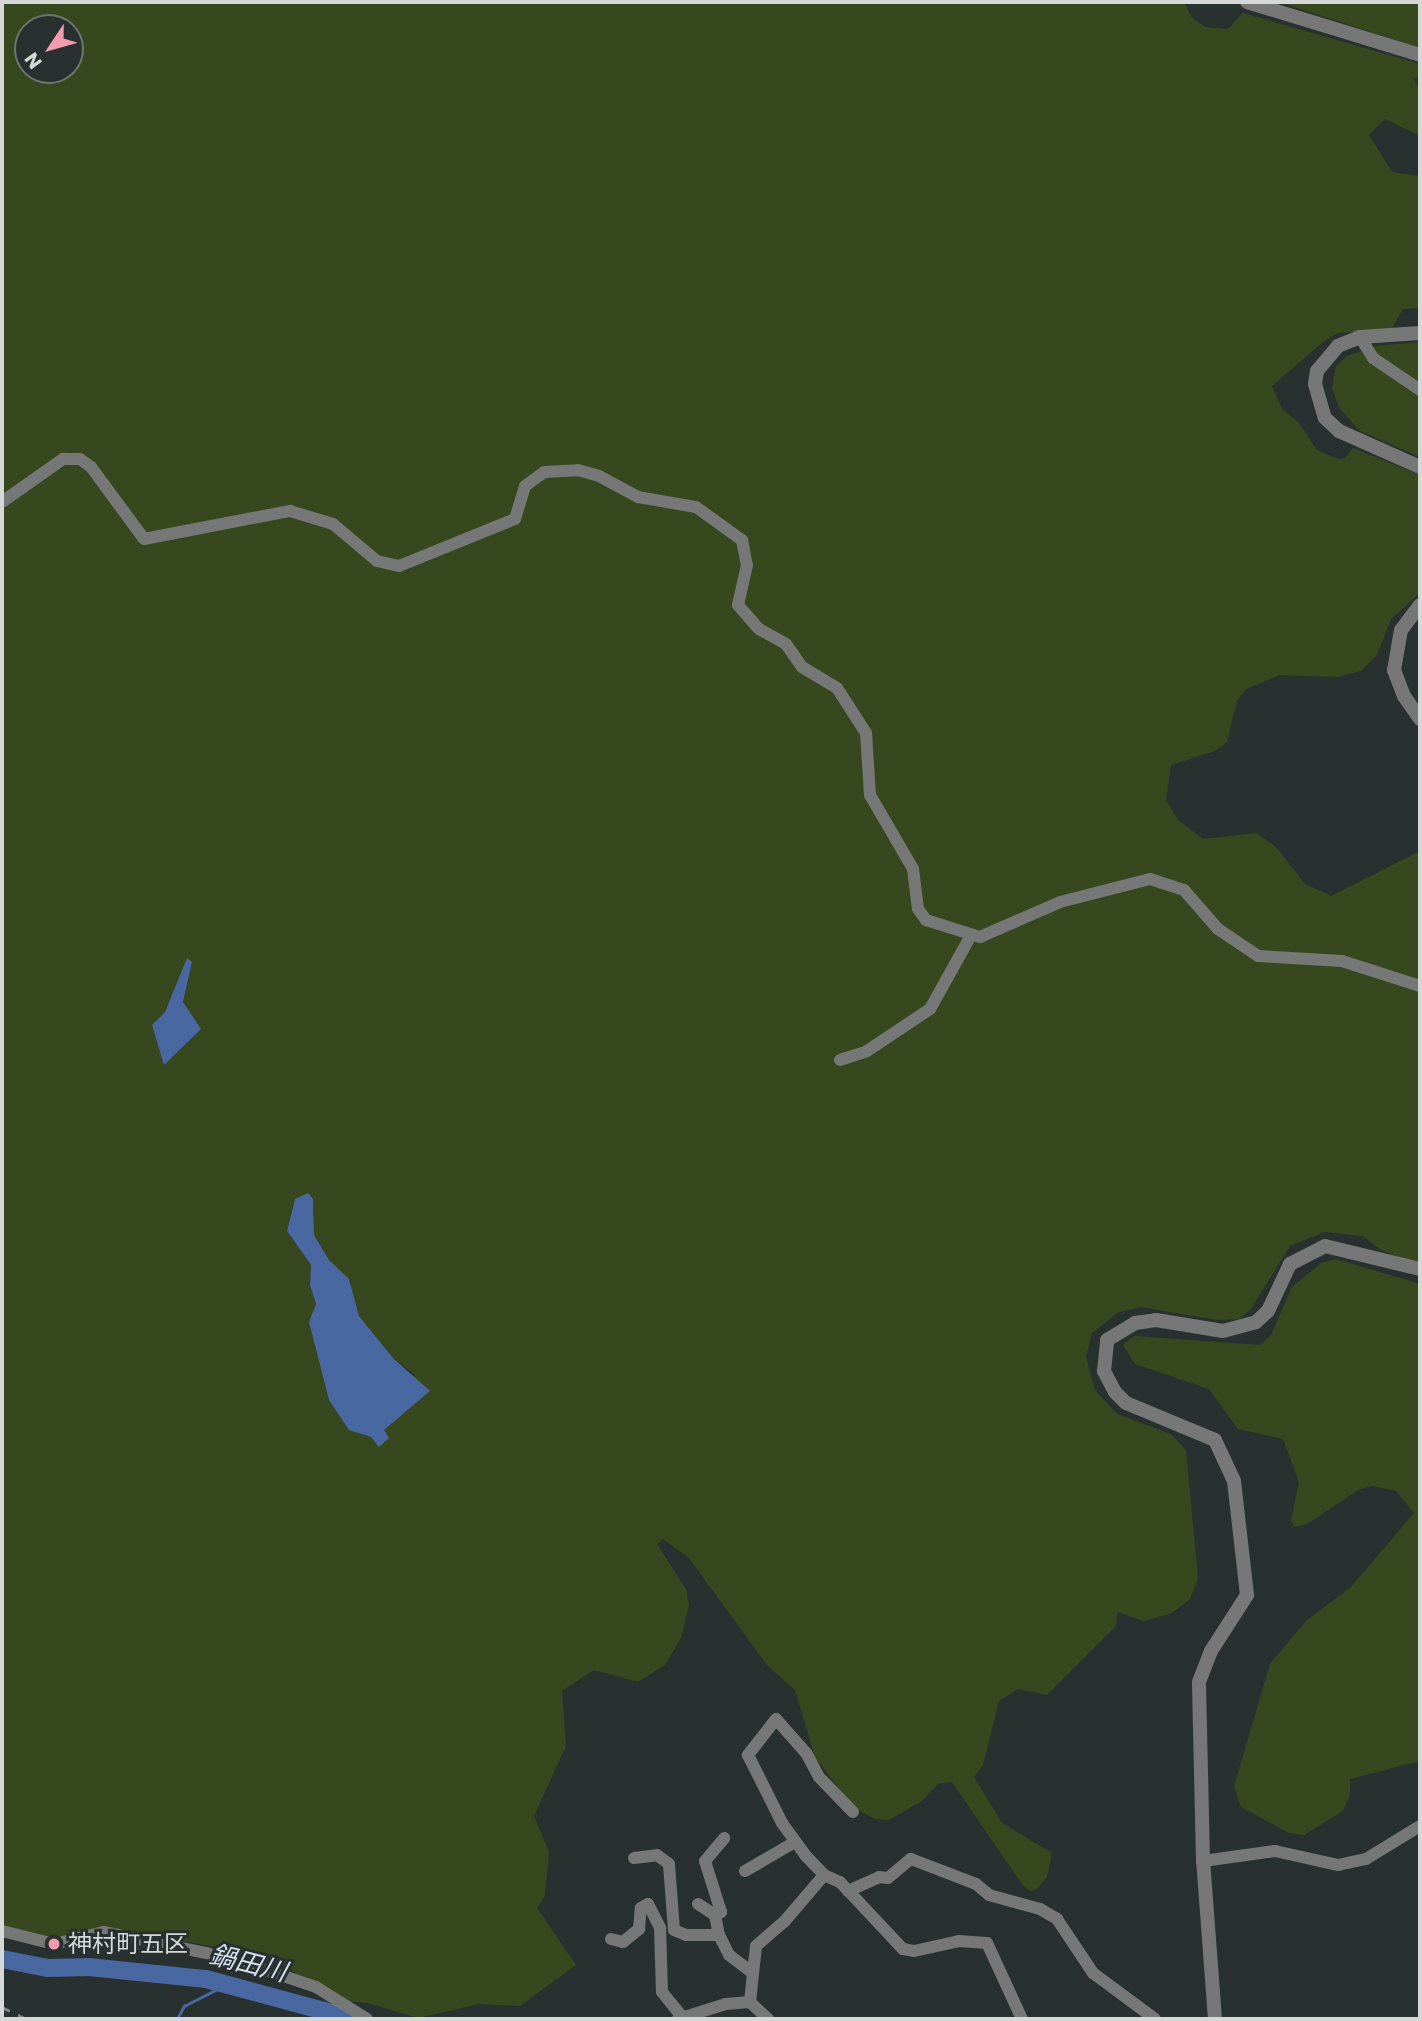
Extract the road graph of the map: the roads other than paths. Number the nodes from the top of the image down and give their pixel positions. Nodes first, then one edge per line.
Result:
1 (1247, 2) edge
2 (1420, 55) edge
3 (1420, 333) edge
4 (1360, 337) junction
5 (1420, 390) edge
6 (1420, 467) edge
7 (2, 502) edge
8 (1420, 605) edge
9 (1420, 719) edge
10 (970, 937) junction
11 (1420, 986) edge
12 (840, 1060) dead end
13 (1420, 1269) edge
14 (853, 1812) dead end
15 (1420, 1826) edge
16 (724, 1839) dead end
17 (795, 1842) junction
18 (634, 1858) dead end
19 (1203, 1861) junction
20 (745, 1871) dead end
21 (824, 1875) junction
22 (848, 1891) junction
23 (698, 1904) dead end
24 (715, 1915) junction
25 (660, 1928) junction
26 (674, 1930) junction
27 (2, 1931) edge
28 (719, 1935) junction
29 (611, 1939) dead end
30 (750, 1971) junction
31 (750, 2003) junction
32 (680, 2018) edge
33 (367, 2019) edge
34 (768, 2019) edge
35 (1022, 2019) edge
36 (1155, 2019) edge
37 (1215, 2019) edge

1 - 2 street
3 - 4 street
4 - 5 street
4 - 6 street
7 - 10 street
8 - 9 street
10 - 11 street
10 - 12 street
13 - 19 street
14 - 17 street
15 - 19 street
16 - 24 street
17 - 20 street
17 - 21 street
18 - 26 street
19 - 37 street
21 - 22 street
21 - 30 street
22 - 35 street
22 - 36 street
23 - 24 street
24 - 28 street
25 - 26 street
25 - 29 street
25 - 32 street
26 - 28 street
27 - 33 street
28 - 30 street
30 - 31 street
31 - 32 street
31 - 34 street

